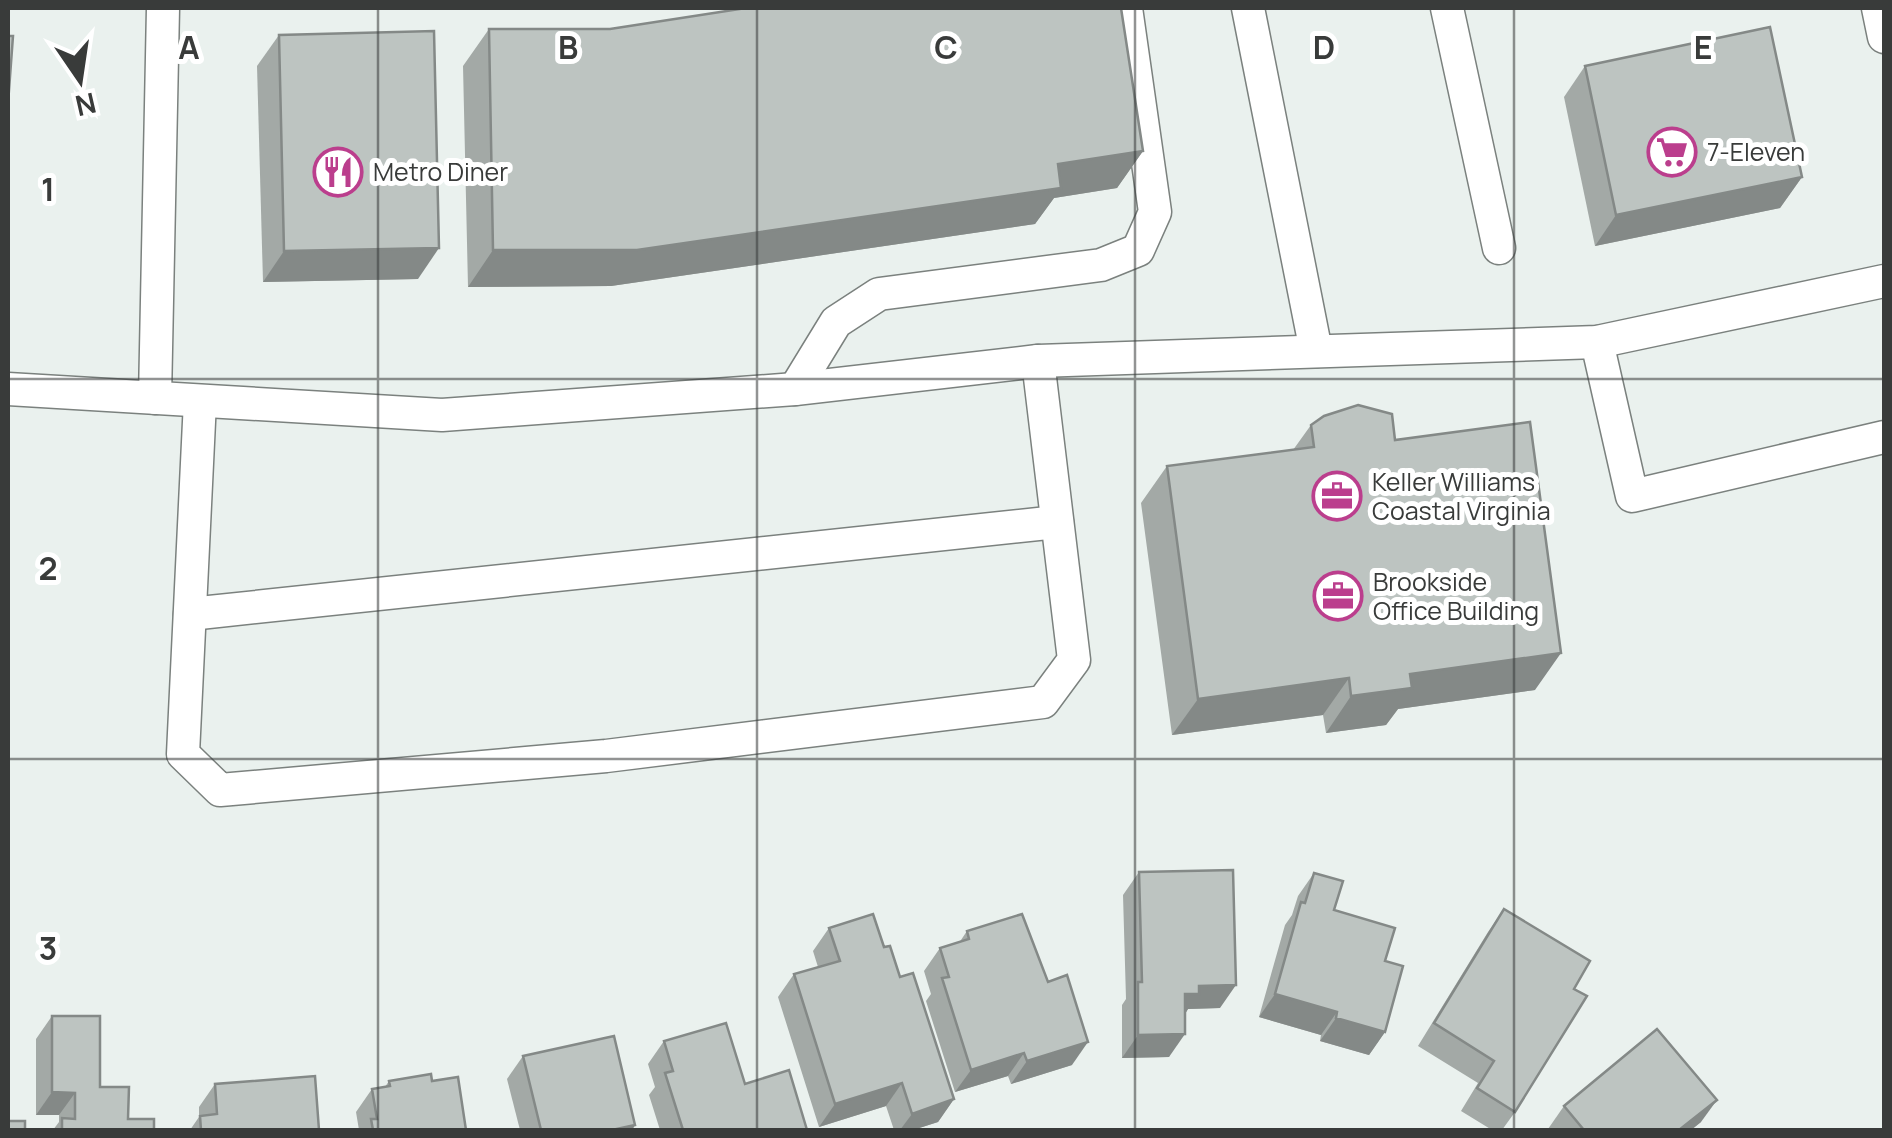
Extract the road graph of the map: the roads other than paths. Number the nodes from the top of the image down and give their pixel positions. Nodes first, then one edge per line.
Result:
1 (163, 8) edge
2 (1126, 8) edge
3 (1248, 8) edge
4 (1448, 8) edge
5 (1878, 8) edge
6 (1884, 36) edge
7 (1499, 248) dead end
8 (1884, 281) edge
9 (1596, 342) junction
10 (1316, 351) junction
11 (1038, 361) junction
12 (795, 389) junction
13 (8, 390) edge
14 (155, 398) junction
15 (200, 401) junction
16 (1884, 437) edge
17 (1057, 522) junction
18 (190, 614) junction

1 - 14 lane
2 - 12 lane
3 - 10 lane
4 - 7 lane
5 - 6 lane
8 - 9 lane
9 - 10 lane
9 - 16 lane
10 - 11 lane
11 - 12 lane
11 - 17 lane
12 - 15 lane
13 - 14 lane
14 - 15 lane
15 - 18 lane
17 - 18 lane
17 - 18 lane

